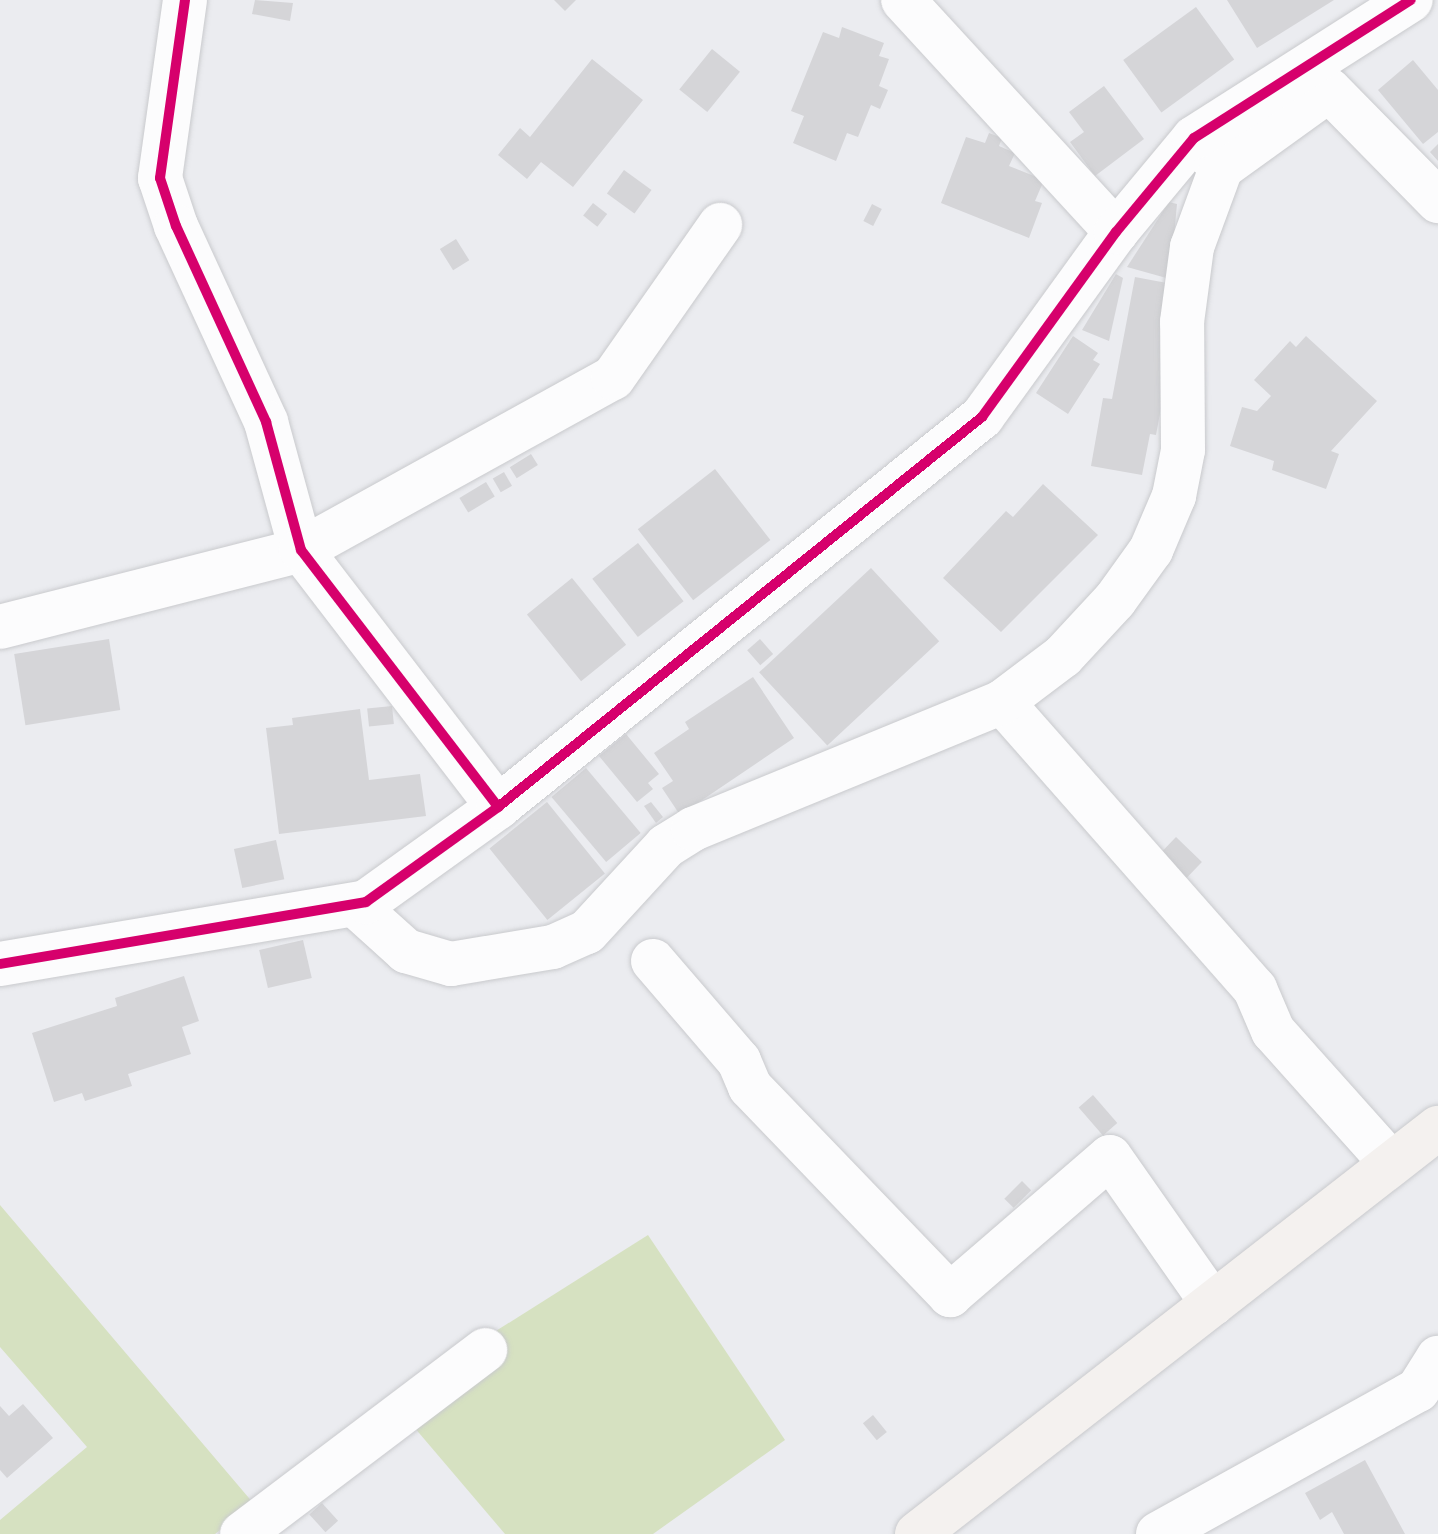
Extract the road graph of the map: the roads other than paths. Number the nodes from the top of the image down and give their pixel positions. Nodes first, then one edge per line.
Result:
1 (185, 0) edge
2 (903, 0) edge
3 (1411, 0) edge
4 (1208, 153) junction
5 (1438, 201) edge
6 (720, 225) dead end
7 (1116, 232) junction
8 (301, 550) junction
9 (0, 627) edge
10 (1002, 702) junction
11 (498, 807) junction
12 (355, 905) junction
13 (653, 961) dead end
14 (0, 964) edge
15 (1438, 1128) edge
16 (1392, 1164) junction
17 (1213, 1304) junction
18 (485, 1350) dead end
19 (1438, 1358) edge
20 (242, 1534) edge
21 (917, 1534) edge
22 (1158, 1534) edge

1 - 8 street
2 - 7 street
3 - 4 street
4 - 5 street
4 - 7 street
4 - 10 street
6 - 8 street
7 - 11 street
8 - 9 street
8 - 11 street
10 - 12 street
10 - 16 street
11 - 12 street
12 - 14 street
13 - 17 street
15 - 16 street
16 - 17 street
17 - 21 street
18 - 20 street
19 - 22 street

